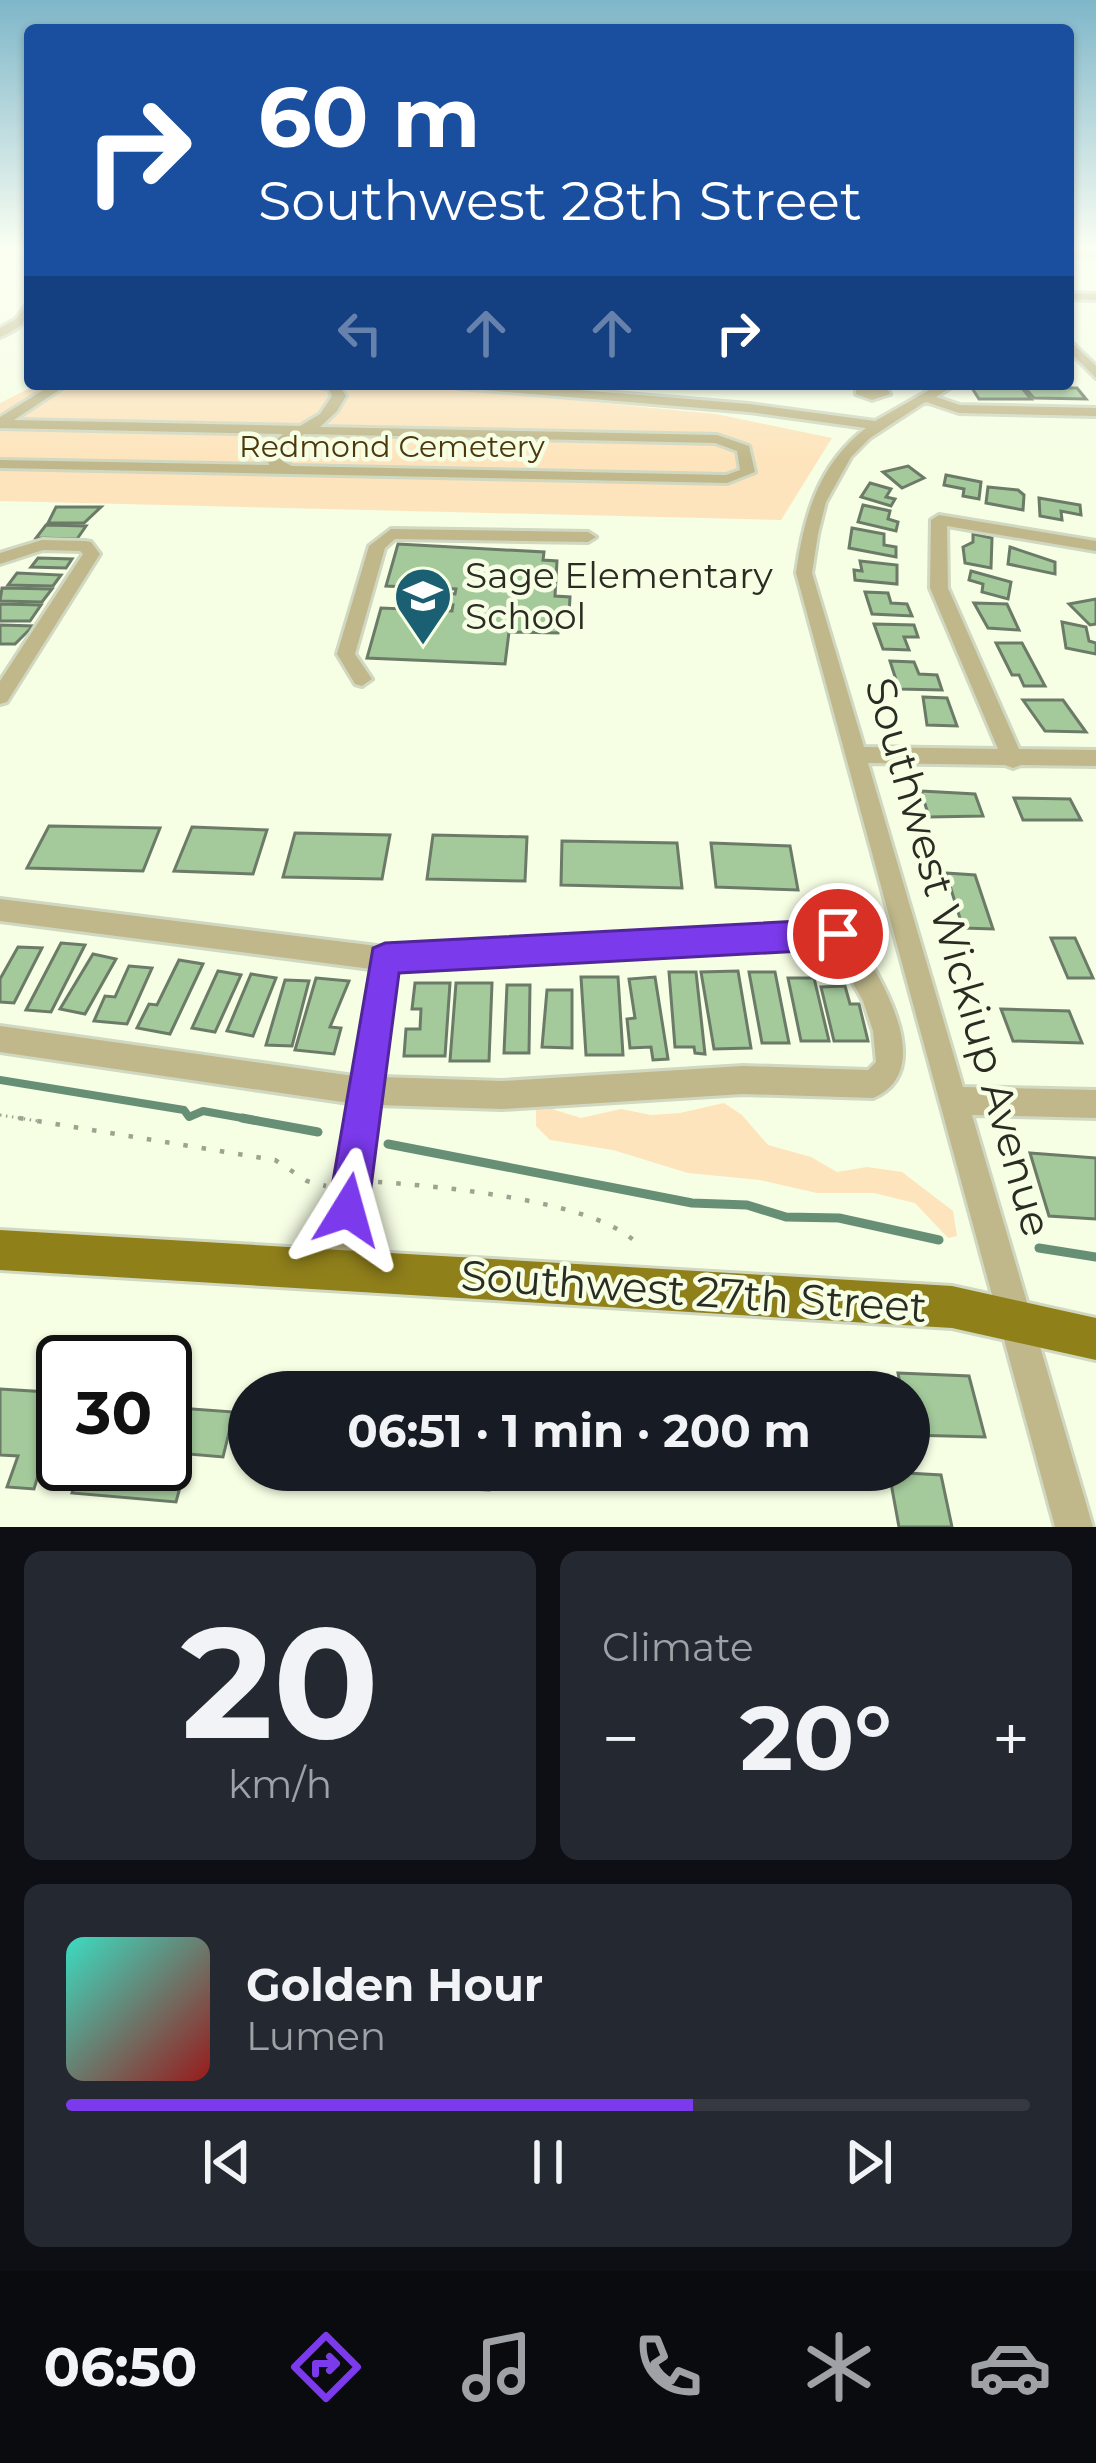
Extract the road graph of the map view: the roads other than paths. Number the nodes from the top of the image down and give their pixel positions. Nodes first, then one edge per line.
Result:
1 (1074, 350) edge
2 (1096, 374) edge
3 (53, 390) edge
4 (335, 390) edge
5 (555, 390) edge
6 (939, 390) edge
7 (875, 397) dead end
8 (924, 398) junction
9 (1096, 412) edge
10 (844, 421) junction
11 (0, 424) edge
12 (873, 425) junction
13 (308, 431) junction
14 (331, 431) junction
15 (0, 464) edge
16 (290, 470) junction
17 (316, 471) junction
18 (588, 537) dead end
19 (1096, 545) edge
20 (0, 559) edge
21 (362, 680) dead end
22 (0, 697) edge
23 (854, 755) junction
24 (1096, 758) edge
25 (1013, 760) junction
26 (0, 910) edge
27 (385, 958) junction
28 (0, 1040) edge
29 (364, 1090) junction
30 (957, 1101) junction
31 (1096, 1104) edge
32 (0, 1250) edge
33 (339, 1268) junction
34 (1017, 1323) junction
35 (1096, 1340) edge
36 (1074, 1527) edge

1 - 2 street
3 - 11 street
4 - 13 street
5 - 10 street
6 - 8 street
7 - 10 street
8 - 9 street
8 - 12 street
10 - 12 street
11 - 13 street
12 - 23 street, Southwest Wickiup Avenue
13 - 14 street
13 - 16 street
14 - 17 street
14 - 17 street
15 - 16 street
16 - 17 street
18 - 21 street
19 - 25 street
20 - 22 street
23 - 25 street
23 - 30 street, Southwest Wickiup Avenue
24 - 25 street
26 - 27 street
27 - 29 street
27 - 29 street
28 - 29 street
29 - 33 street
30 - 31 street
30 - 34 street, Southwest Wickiup Avenue
32 - 33 main road, Southwest 27th Street
33 - 34 main road, Southwest 27th Street
34 - 35 main road, Southwest 27th Street
34 - 36 street, Southwest Wickiup Avenue

